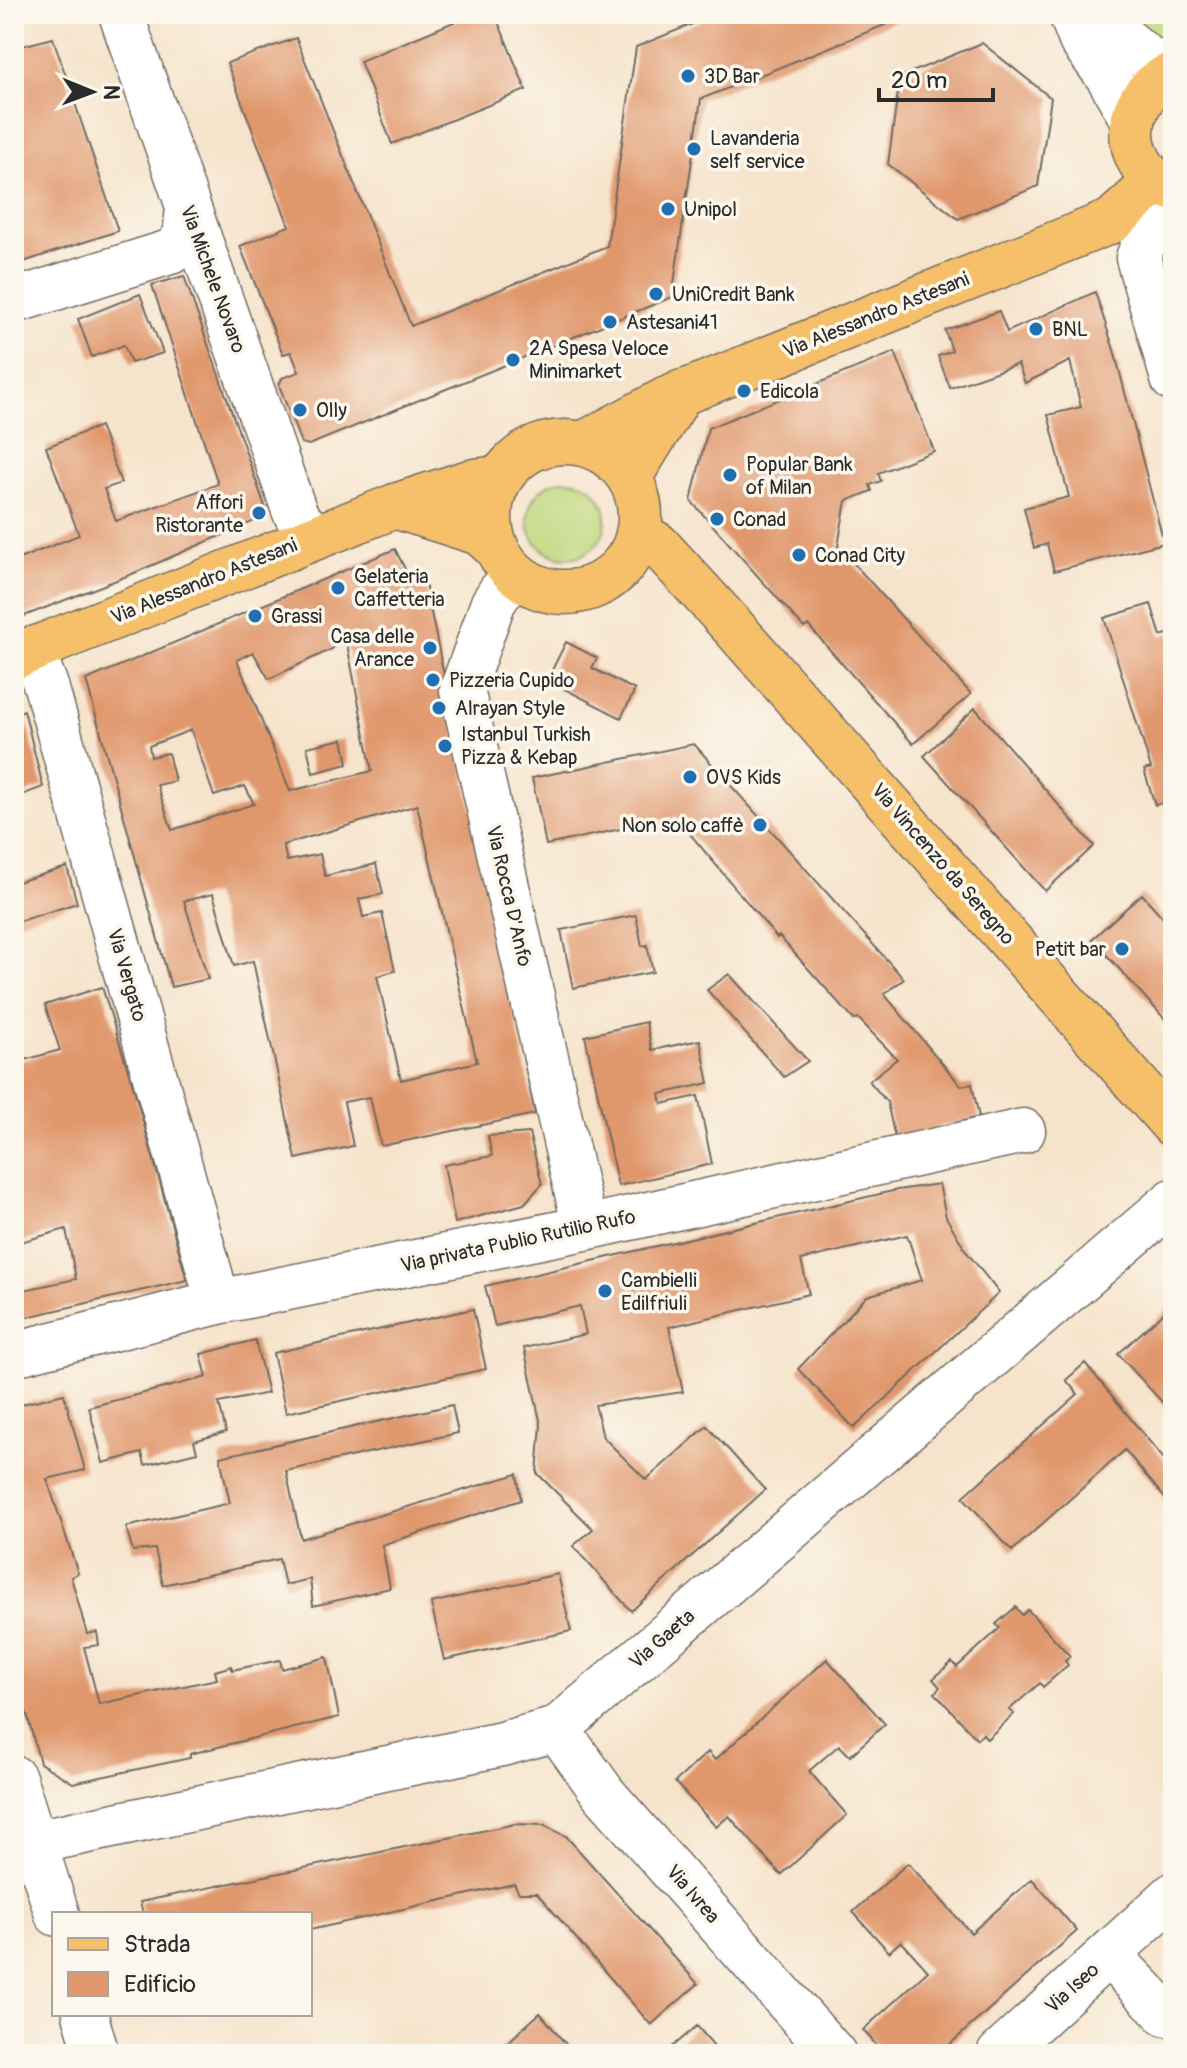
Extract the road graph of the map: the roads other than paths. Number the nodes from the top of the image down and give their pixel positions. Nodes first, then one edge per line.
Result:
1 (121, 14) edge
2 (1071, 14) edge
3 (1105, 14) edge
4 (1171, 75) edge
5 (1153, 168) edge
6 (188, 208) junction
7 (14, 301) edge
8 (1173, 379) edge
9 (682, 392) junction
10 (583, 444) junction
11 (500, 478) junction
12 (629, 478) junction
13 (395, 506) junction
14 (317, 536) junction
15 (628, 551) junction
16 (506, 561) junction
17 (23, 653) edge
18 (1173, 1125) edge
19 (1023, 1131) dead end
20 (1173, 1201) edge
21 (585, 1228) junction
22 (218, 1302) junction
23 (14, 1354) edge
24 (557, 1729) junction
25 (14, 1778) edge
26 (25, 1839) edge
27 (1173, 1895) edge
28 (56, 1912) edge
29 (1109, 1955) junction
30 (1166, 2014) dead end
31 (86, 2016) edge
32 (97, 2054) edge
33 (834, 2054) edge
34 (999, 2054) edge

1 - 6 street, Via Michele Novaro
2 - 5 street
3 - 4 street, Via Alessandro Astesani
4 - 5 main road, Via Alessandro Astesani
5 - 8 street
5 - 9 main road, Via Alessandro Astesani
6 - 7 street
6 - 14 street, Via Michele Novaro
9 - 10 main road, Via Alessandro Astesani
9 - 12 main road
10 - 11 main road, Via Alessandro Astesani
10 - 12 main road
11 - 13 main road, Via Alessandro Astesani
11 - 16 main road
12 - 15 main road
13 - 14 main road, Via Alessandro Astesani
13 - 16 main road
14 - 17 main road, Via Alessandro Astesani
15 - 16 main road
15 - 18 main road, Via Vincenzo da Seregno
16 - 21 street, Via Rocca D'Anfo
17 - 22 street, Via Vergato
19 - 21 street, Via privata Publio Rutilio Rufo
20 - 24 street, Via Gaeta
21 - 22 street, Via privata Publio Rutilio Rufo
22 - 23 street, Via privata Publio Rutilio Rufo
24 - 26 street, Via Gaeta
24 - 33 street, Via Ivrea
25 - 26 street
26 - 28 street
27 - 29 street, Via Iseo
29 - 30 street, Via Iseo
29 - 34 street, Via Iseo
31 - 32 street

